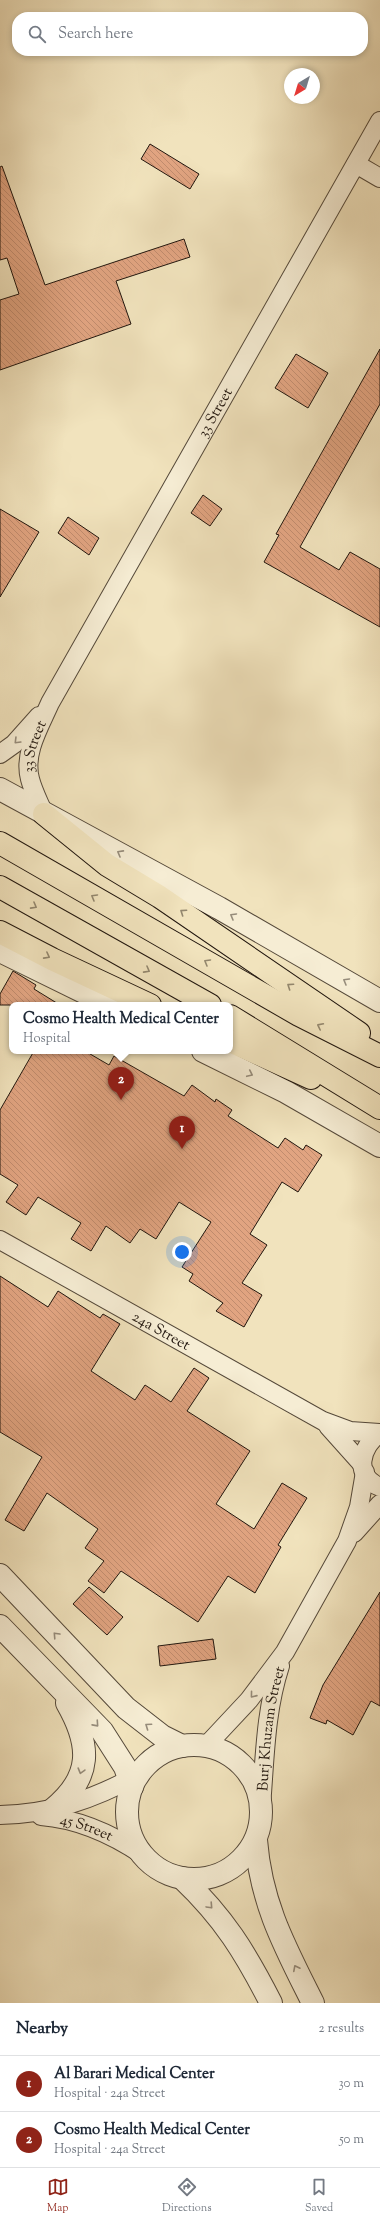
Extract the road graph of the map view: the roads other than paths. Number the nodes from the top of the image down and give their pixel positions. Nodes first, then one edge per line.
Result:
1 (380, 121) edge
2 (356, 164) junction
3 (380, 178) edge
4 (50, 703) junction
5 (0, 754) edge
6 (0, 789) edge
7 (44, 814) junction
8 (0, 843) edge
9 (0, 887) edge
10 (0, 932) edge
11 (0, 951) edge
12 (380, 1000) edge
13 (104, 1002) edge
14 (144, 1002) edge
15 (205, 1002) edge
16 (233, 1018) edge
17 (233, 1043) edge
18 (380, 1047) edge
19 (209, 1054) edge
20 (380, 1056) edge
21 (380, 1109) edge
22 (380, 1146) edge
23 (0, 1240) edge
24 (322, 1421) junction
25 (380, 1433) edge
26 (363, 1468) junction
27 (380, 1488) edge
28 (380, 1504) edge
29 (347, 1541) junction
30 (0, 1575) edge
31 (0, 1626) edge
32 (285, 1652) junction
33 (56, 1683) junction
34 (182, 1746) junction
35 (206, 1746) junction
36 (133, 1781) junction
37 (261, 1806) junction
38 (52, 1810) junction
39 (25, 1814) junction
40 (0, 1815) edge
41 (256, 1840) junction
42 (142, 1855) junction
43 (182, 1878) junction
44 (271, 2003) edge
45 (313, 2003) edge

1 - 2 street, 33 Street
2 - 3 street
2 - 4 street, 33 Street
4 -> 5 street, 33 Street
4 - 7 street, 33 Street
6 - 7 street
12 -> 7 street
18 -> 7 highway
20 -> 8 highway
9 -> 15 highway
10 -> 14 highway
11 - 13 street
16 - 21 highway
17 - 21 highway
19 -> 22 street
23 - 24 street, 24a Street
24 - 25 street, 24a Street
24 - 26 street, 24a Street
25 - 26 street, Burj Khuzam Street
26 - 27 street, 24a Street
26 - 29 street, Burj Khuzam Street
28 - 29 street, Burj Khuzam Street
29 - 32 street, Burj Khuzam Street
34 -> 30 street
31 - 33 street
32 -> 35 street, Burj Khuzam Street
32 - 37 street, Burj Khuzam Street
33 -> 36 street
33 -> 38 street
34 - 35 street
34 - 36 street
35 - 37 street
36 - 38 street, 45 Street
36 - 42 street
37 - 41 street
38 - 39 street, 45 Street
39 - 40 street, 45 Street
39 - 42 street, 45 Street
41 - 43 street
45 -> 41 street
42 - 43 street
43 -> 44 street

